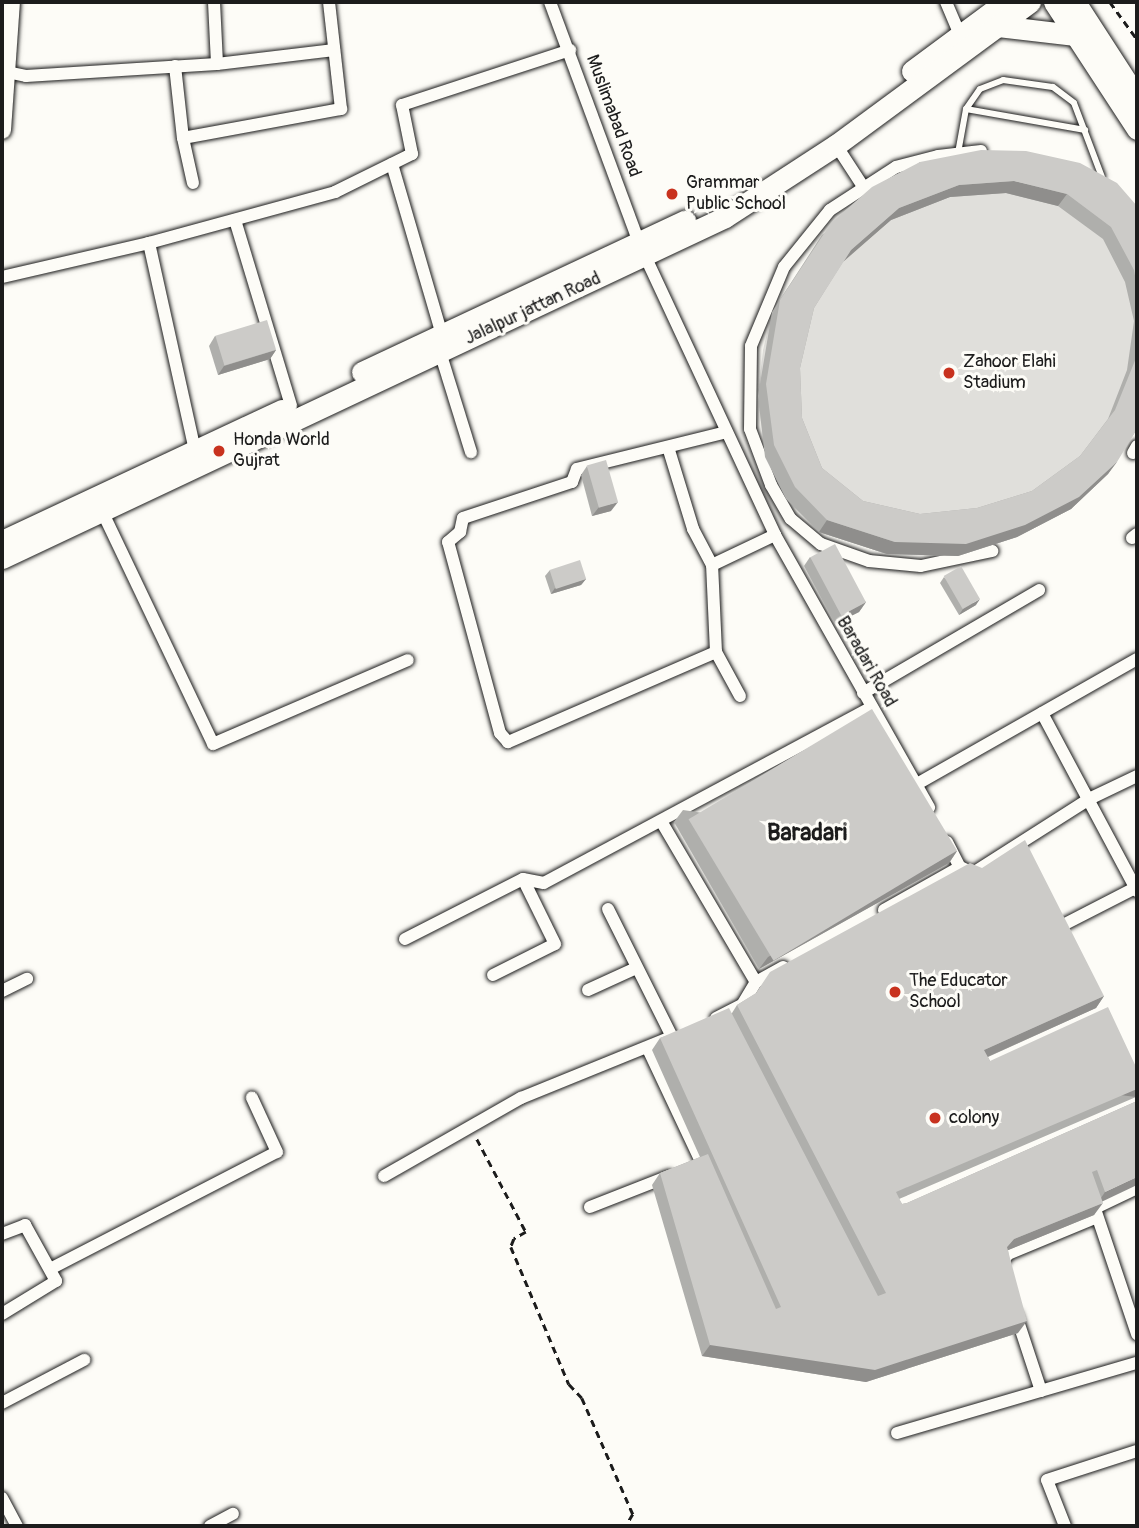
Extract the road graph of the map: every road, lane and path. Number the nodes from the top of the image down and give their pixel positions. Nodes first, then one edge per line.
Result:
1 (10, 2) edge
2 (214, 2) edge
3 (329, 2) edge
4 (550, 2) edge
5 (946, 2) edge
6 (1005, 2) edge
7 (1030, 2) edge
8 (1054, 2) edge
9 (1075, 2) edge
10 (1110, 2) edge
11 (998, 26) junction
12 (960, 35) junction
13 (1074, 35) junction
14 (1137, 38) edge
15 (334, 50) junction
16 (570, 50) junction
17 (217, 64) junction
18 (175, 66) junction
19 (7, 72) junction
20 (1137, 98) edge
21 (966, 109) junction
22 (1137, 129) edge
23 (2, 130) edge
24 (1085, 131) junction
25 (183, 138) junction
26 (836, 145) junction
27 (1001, 151) edge
28 (958, 154) junction
29 (392, 164) junction
30 (1082, 169) edge
31 (1106, 180) joint
32 (193, 183) dead end
33 (864, 188) junction
34 (235, 220) junction
35 (149, 243) junction
36 (642, 250) junction
37 (2, 277) edge
38 (441, 343) junction
39 (362, 380) junction
40 (291, 406) junction
41 (727, 432) junction
42 (668, 447) junction
43 (195, 450) junction
44 (471, 452) dead end
45 (102, 511) junction
46 (775, 535) junction
47 (2, 541) edge
48 (992, 551) edge
49 (2, 558) edge
50 (712, 565) junction
51 (1039, 590) dead end
52 (716, 652) junction
53 (1137, 659) edge
54 (408, 660) dead end
55 (863, 693) junction
56 (740, 696) dead end
57 (872, 707) junction
58 (1042, 713) junction
59 (1137, 776) edge
60 (917, 784) junction
61 (1089, 799) junction
62 (661, 821) junction
63 (960, 867) junction
64 (523, 879) junction
65 (1137, 889) edge
66 (608, 909) dead end
67 (876, 914) edge
68 (1063, 926) edge
69 (405, 939) dead end
70 (792, 962) edge
71 (636, 968) junction
72 (493, 975) dead end
73 (27, 979) dead end
74 (756, 982) junction
75 (588, 990) dead end
76 (2, 991) edge
77 (697, 1026) edge
78 (648, 1049) junction
79 (252, 1098) dead end
80 (471, 1127) junction
81 (689, 1168) junction
82 (384, 1176) dead end
83 (712, 1187) edge
84 (1137, 1188) edge
85 (590, 1207) dead end
86 (1094, 1207) junction
87 (2, 1234) edge
88 (50, 1269) junction
89 (1005, 1280) edge
90 (1013, 1305) edge
91 (2, 1314) edge
92 (1137, 1334) edge
93 (83, 1360) dead end
94 (1137, 1363) edge
95 (1041, 1391) junction
96 (2, 1403) edge
97 (897, 1433) dead end
98 (1137, 1451) edge
99 (2, 1498) edge
100 (233, 1514) dead end
101 (16, 1526) edge
102 (210, 1526) edge
103 (626, 1526) edge
104 (1065, 1526) edge

1 - 19 street
2 - 17 street
3 - 15 street
4 - 16 street, Muslimabad Road
5 - 12 street
6 - 12 main road, Jalalpur jattan Road
7 - 11 main road, Jalalpur jattan Road
8 - 13 main road
9 - 20 main road
10 - 14 path
11 - 13 main road
11 - 26 main road, Jalalpur jattan Road
12 - 36 main road, Jalalpur jattan Road
13 - 22 main road
15 - 17 street
15 - 25 street
16 - 29 street
16 - 36 street, Muslimabad Road
17 - 18 street
18 - 19 street
18 - 25 street
19 - 23 street
21 - 24 lane
21 - 24 lane
21 - 28 lane
24 - 31 lane
25 - 32 street
26 - 33 street
26 - 36 main road, Jalalpur jattan Road
27 - 28 street
28 - 33 street
29 - 34 street
29 - 38 street
30 - 31 street
33 - 48 street
34 - 35 street
34 - 40 street
35 - 37 street
35 - 43 street
36 - 38 main road, Jalalpur jattan Road
36 - 41 street, Baradari Road
38 - 39 main road, Jalalpur jattan Road
38 - 44 street
39 - 40 main road, Jalalpur jattan Road
39 - 45 main road, Jalalpur jattan Road
40 - 43 main road, Jalalpur jattan Road
41 - 42 street
41 - 46 street, Baradari Road
42 - 50 street
42 - 52 street
43 - 47 main road, Jalalpur jattan Road
45 - 49 main road, Jalalpur jattan Road
45 - 54 street
46 - 50 street
46 - 55 street, Baradari Road
50 - 52 street
51 - 55 street
52 - 56 street
53 - 58 street
55 - 57 street, Baradari Road
57 - 60 street, Baradari Road
57 - 62 street
58 - 60 street
58 - 61 street
59 - 61 street
60 - 63 street, Baradari Road
61 - 63 street
61 - 65 street
62 - 64 street
62 - 74 street
63 - 67 street
64 - 69 street
64 - 72 street
65 - 68 street
66 - 71 street
70 - 74 street
71 - 75 street
71 - 78 street
73 - 76 street
74 - 77 street
78 - 80 street
78 - 81 street
79 - 88 street
80 - 82 street
80 - 103 path
81 - 83 street
81 - 85 street
84 - 86 street
86 - 89 street
86 - 92 street
87 - 88 street
88 - 91 street
90 - 95 street
93 - 96 street
94 - 95 street
95 - 97 street
98 - 104 street
99 - 101 street
100 - 102 street

